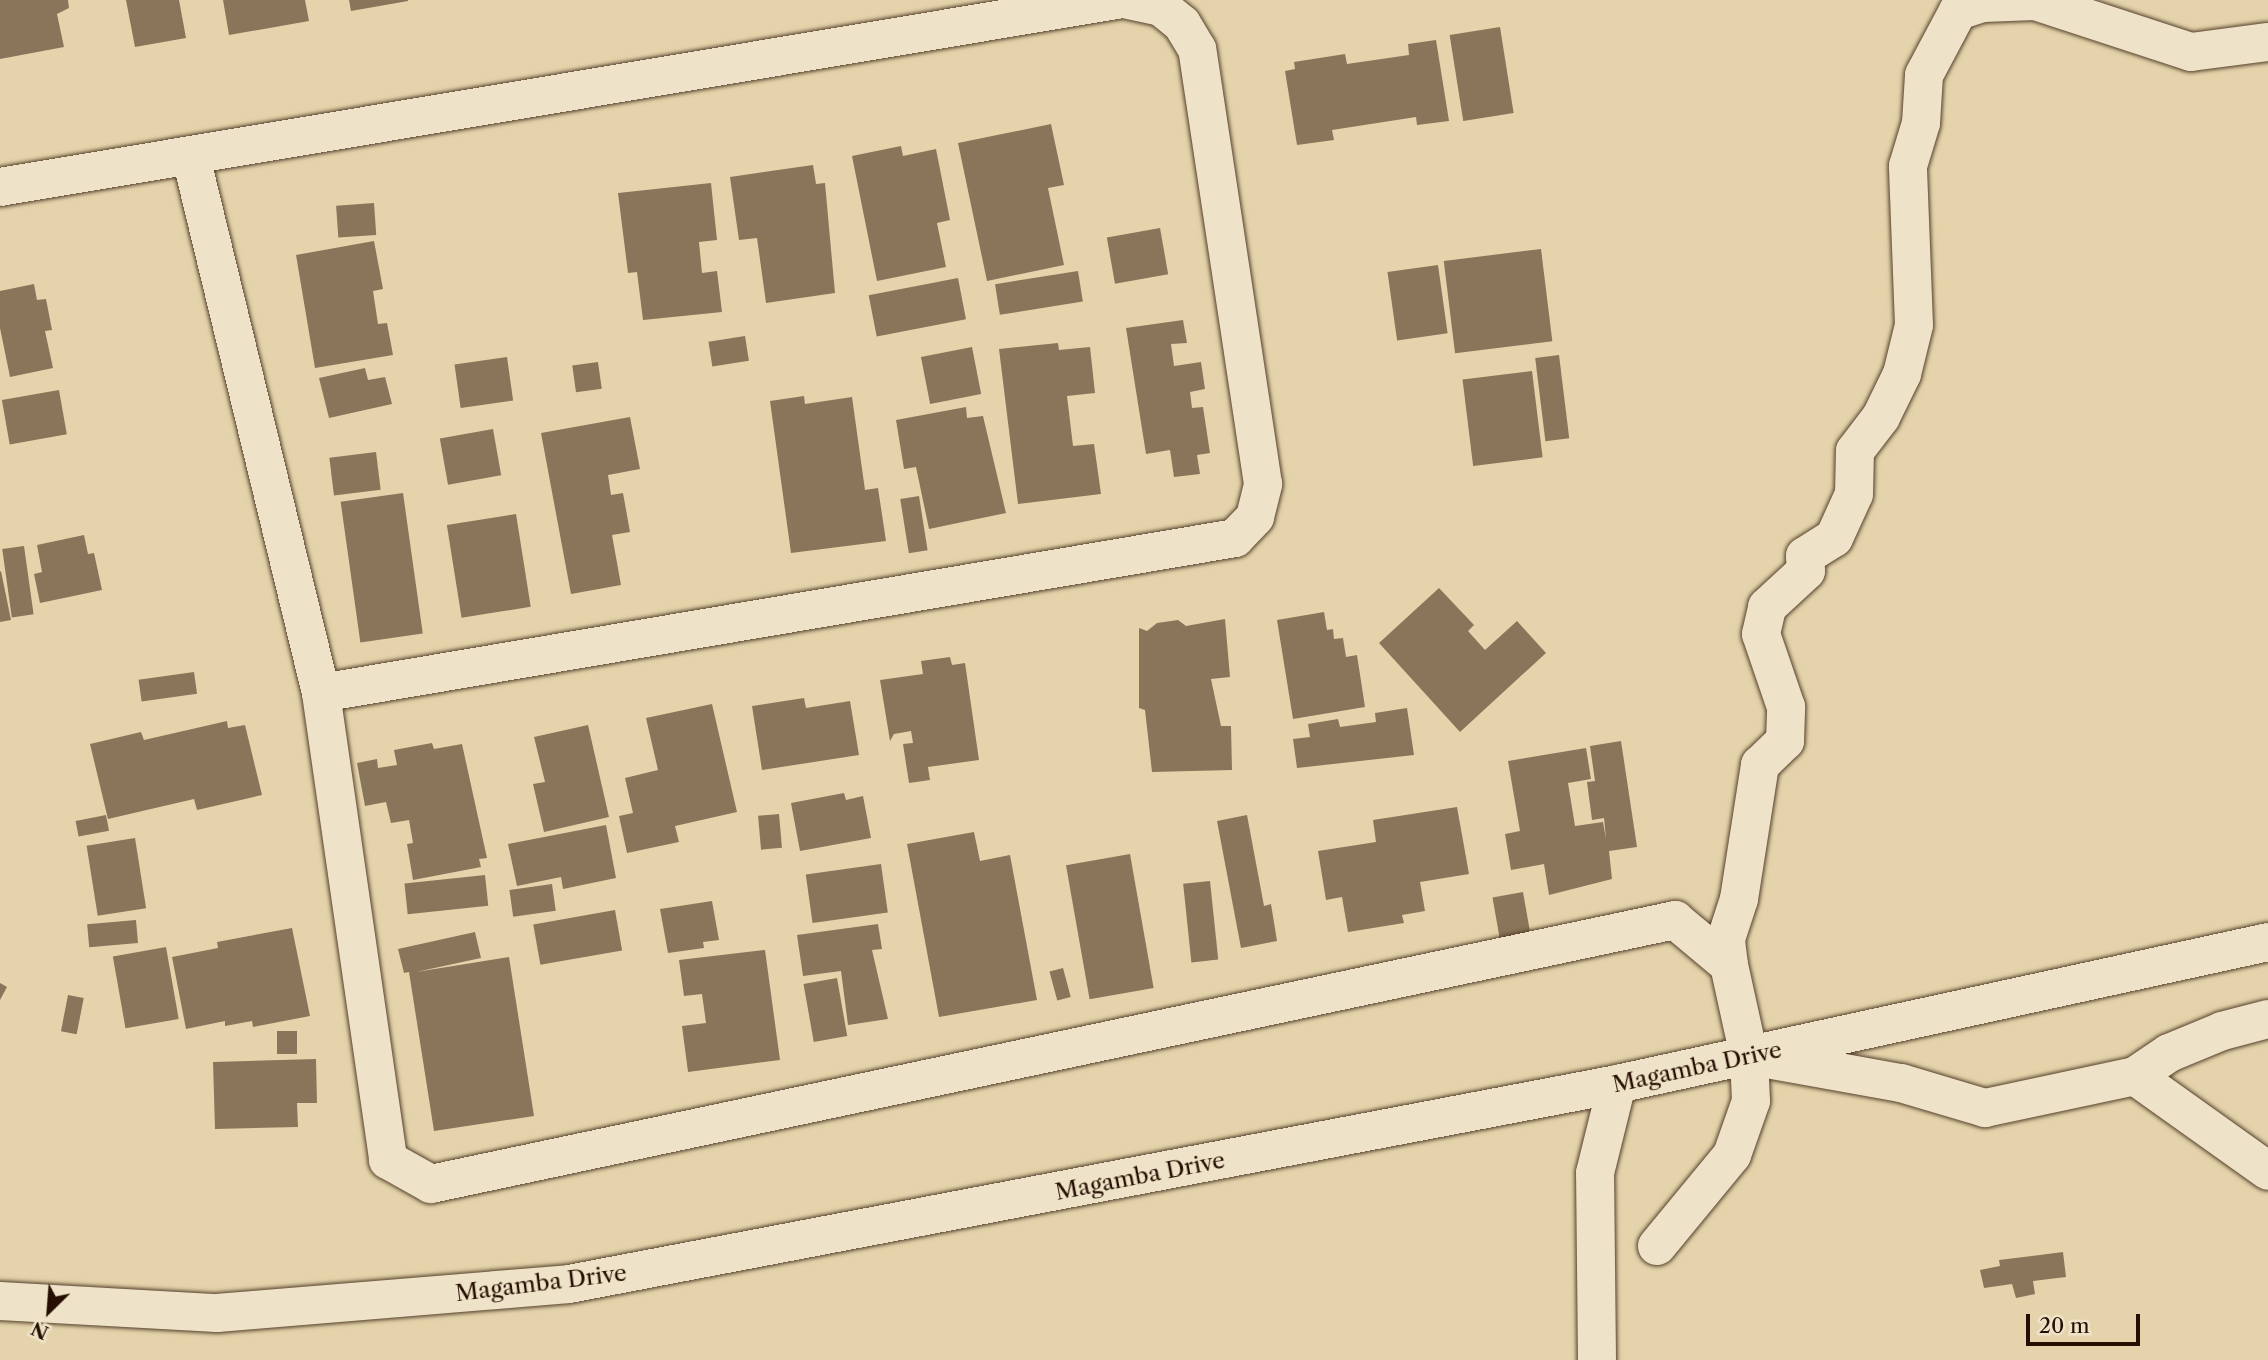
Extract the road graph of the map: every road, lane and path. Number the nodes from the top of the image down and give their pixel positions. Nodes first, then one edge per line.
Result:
1 (1116, 0) edge
2 (1127, 0) edge
3 (2268, 42) edge
4 (191, 157) junction
5 (0, 187) edge
6 (321, 693) junction
7 (2268, 942) edge
8 (1729, 965) junction
9 (2268, 1020) edge
10 (1749, 1056) junction
11 (2135, 1076) junction
12 (1617, 1084) junction
13 (2268, 1171) edge
14 (1657, 1245) dead end
15 (0, 1301) edge
16 (1597, 1360) edge

1 - 4 street
2 - 6 street
3 - 8 street
4 - 5 street
4 - 6 street
6 - 8 street
7 - 10 street, Magamba Drive
8 - 10 street
9 - 11 street
10 - 11 street
10 - 12 street, Magamba Drive
10 - 14 street
11 - 13 street
12 - 15 street, Magamba Drive
12 - 16 street

